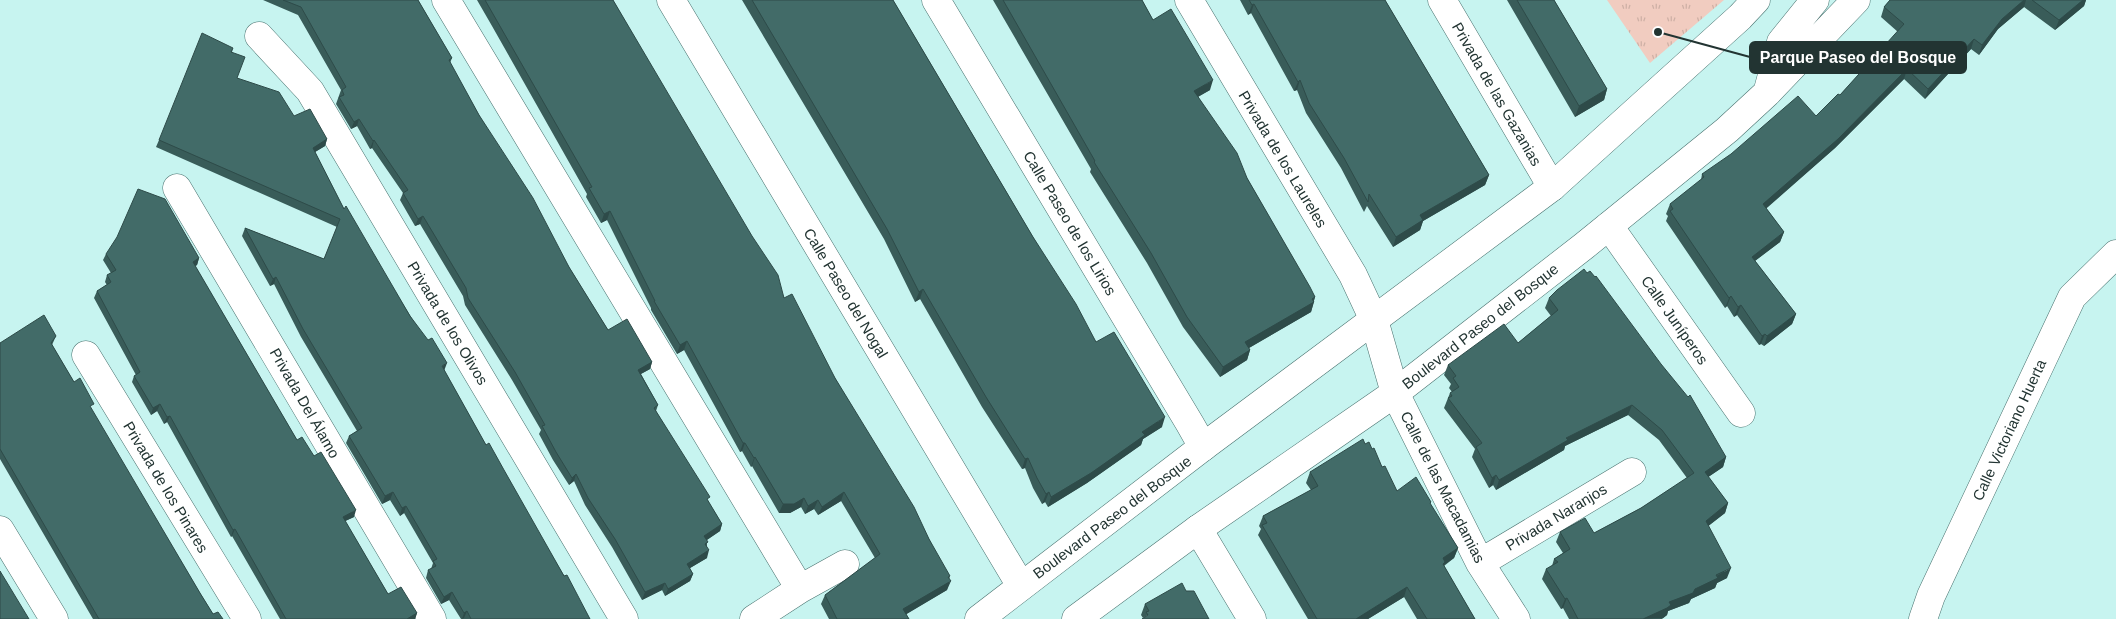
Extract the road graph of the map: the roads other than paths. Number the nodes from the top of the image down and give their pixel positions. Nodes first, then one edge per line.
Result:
1 (446, 0) edge
2 (671, 0) edge
3 (936, 0) edge
4 (1189, 0) edge
5 (1442, 0) edge
6 (1756, 0) edge
7 (1815, 0) edge
8 (1856, 0) edge
9 (259, 36) dead end
10 (1767, 93) junction
11 (1552, 187) junction
12 (177, 188) dead end
13 (1609, 226) junction
14 (2116, 254) edge
15 (1374, 320) junction
16 (86, 355) dead end
17 (1395, 393) junction
18 (1741, 413) dead end
19 (1202, 447) junction
20 (1632, 472) dead end
21 (1198, 529) junction
22 (0, 530) edge
23 (1480, 562) junction
24 (845, 564) dead end
25 (1021, 586) junction
26 (800, 589) junction
27 (54, 619) edge
28 (247, 619) edge
29 (432, 619) edge
30 (624, 619) edge
31 (754, 619) edge
32 (979, 619) edge
33 (1076, 619) edge
34 (1252, 619) edge
35 (1516, 619) edge
36 (1924, 619) edge

1 - 26 street
2 - 25 street, Calle Paseo del Nogal
3 - 19 street, Calle Paseo de los Lirios
4 - 15 street, Privada de los Laureles
5 - 11 street, Privada de las Gazanias
6 - 11 street, Boulevard Paseo del Bosque
7 - 10 street
8 - 10 street, Boulevard Paseo del Bosque
9 - 30 street, Privada de los Olivos
10 - 13 street, Boulevard Paseo del Bosque
11 - 15 street, Boulevard Paseo del Bosque
12 - 29 street, Privada Del Álamo
13 - 17 street, Boulevard Paseo del Bosque
13 - 18 street, Calle Juníperos
14 - 36 street, Calle Victoriano Huerta
15 - 17 street, Calle de las Macadamias
15 - 19 street, Boulevard Paseo del Bosque
16 - 28 street, Privada de los Pinares
17 - 21 street, Boulevard Paseo del Bosque
17 - 23 street, Calle de las Macadamias
19 - 25 street, Boulevard Paseo del Bosque
20 - 23 street, Privada Naranjos
21 - 33 street, Boulevard Paseo del Bosque
21 - 34 street
22 - 27 street
23 - 35 street, Calle de las Macadamias
24 - 26 street
25 - 32 street, Boulevard Paseo del Bosque
26 - 31 street

